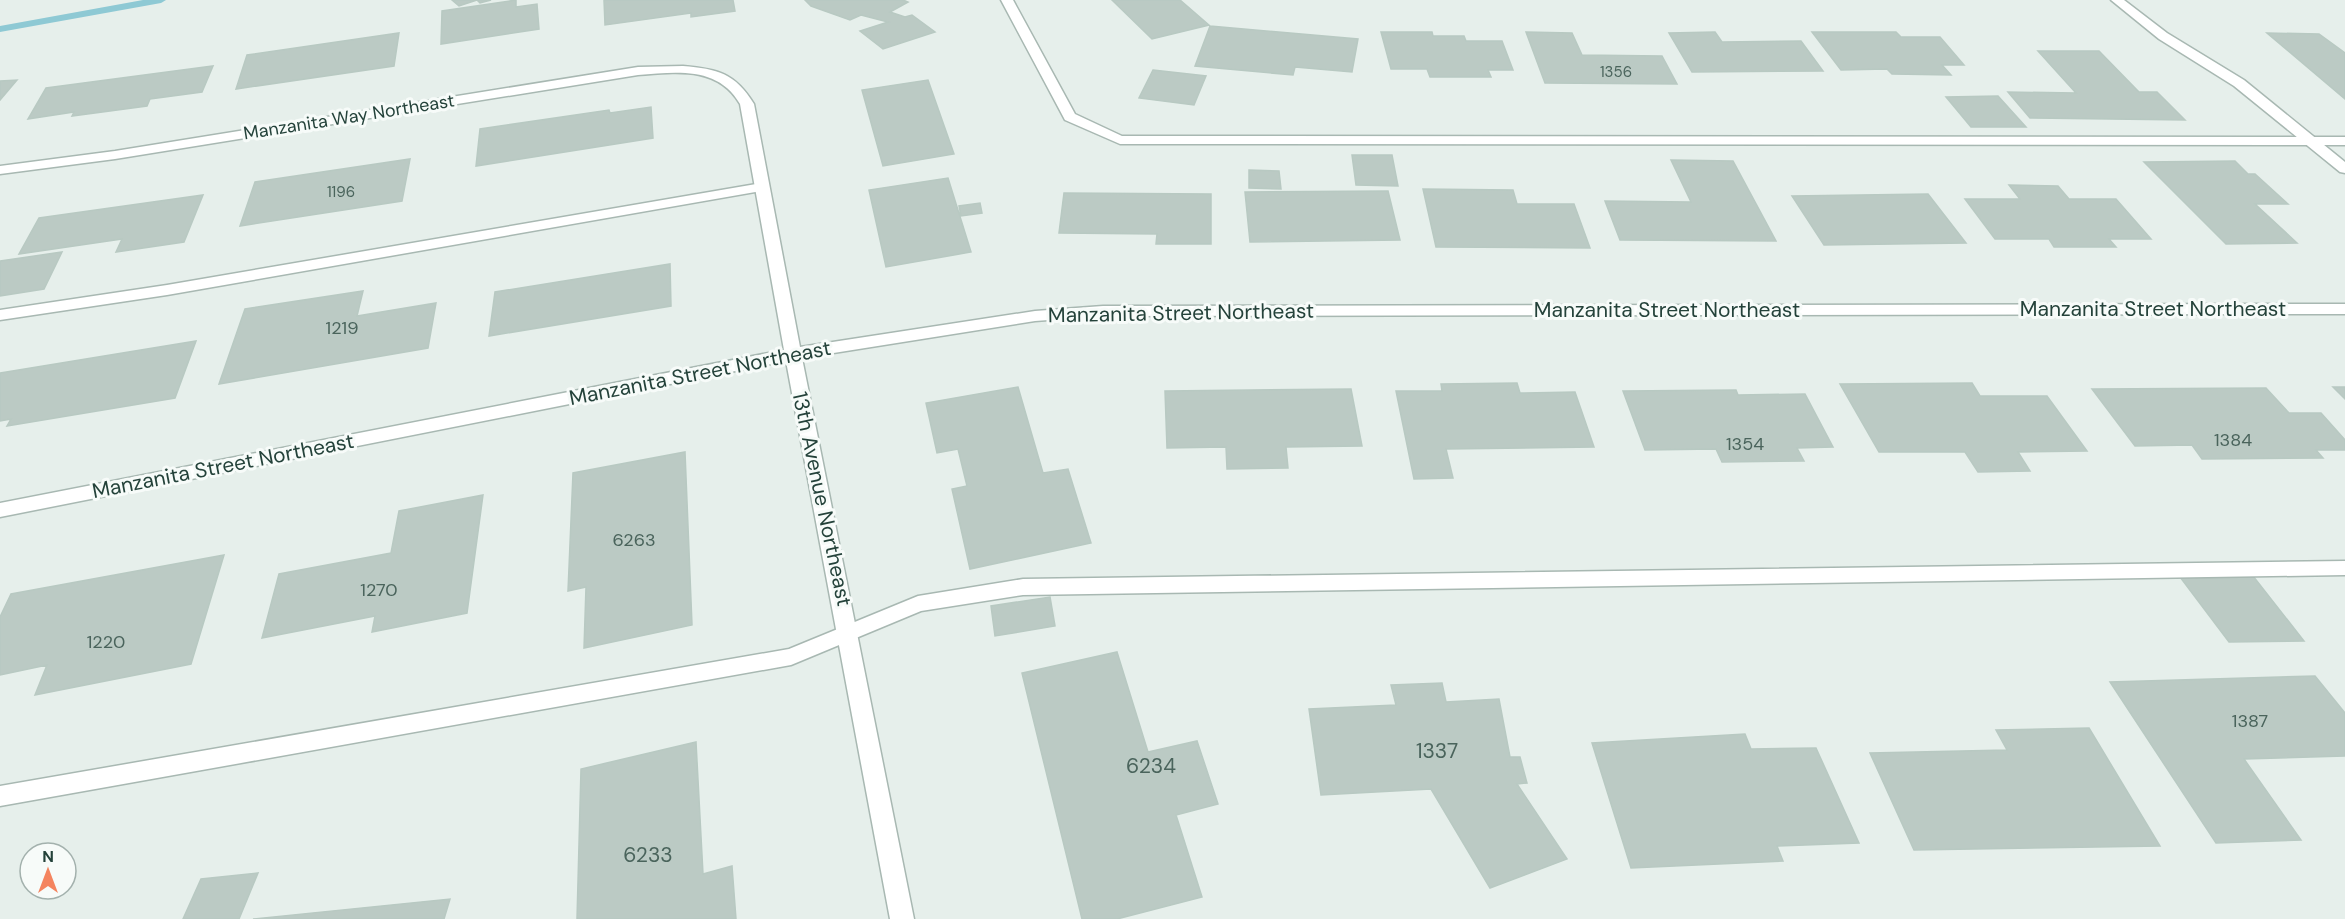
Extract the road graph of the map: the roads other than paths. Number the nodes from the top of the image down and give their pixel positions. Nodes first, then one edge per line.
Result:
1 (1007, 0) edge
2 (2117, 0) edge
3 (699, 72) joint
4 (2312, 141) junction
5 (2345, 141) edge
6 (2345, 169) edge
7 (0, 170) edge
8 (762, 187) junction
9 (2345, 309) edge
10 (0, 315) edge
11 (792, 354) junction
12 (0, 510) edge
13 (2345, 568) edge
14 (849, 632) junction
15 (0, 796) edge
16 (902, 919) edge

1 - 4 street
2 - 4 street
3 - 7 street, Manzanita Way Northeast
3 - 8 street, 13th Avenue Northeast
4 - 5 street
4 - 6 street
8 - 10 street
8 - 11 street, 13th Avenue Northeast
9 - 11 street, Manzanita Street Northeast
11 - 12 street, Manzanita Street Northeast
11 - 14 street, 13th Avenue Northeast
13 - 14 street
14 - 15 street
14 - 16 street, 13th Avenue Northeast

